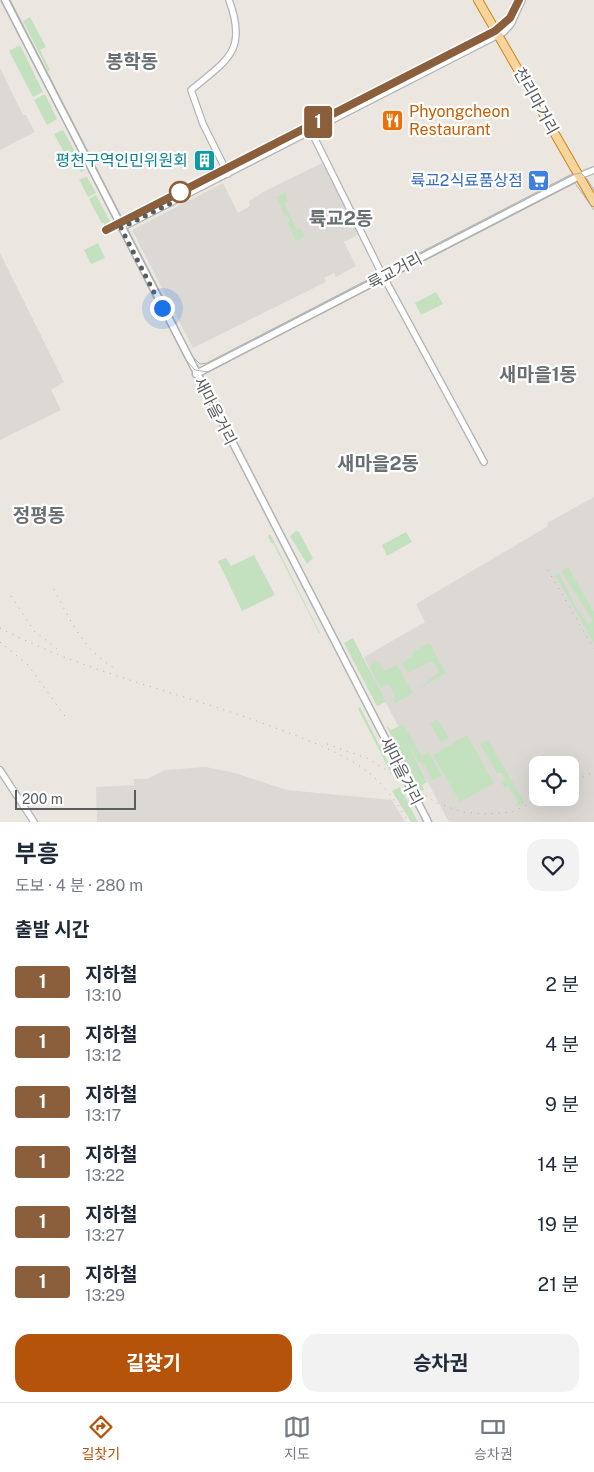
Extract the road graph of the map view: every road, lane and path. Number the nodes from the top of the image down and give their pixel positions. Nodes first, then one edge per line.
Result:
1 (5, 0) edge
2 (229, 0) edge
3 (478, 0) edge
4 (522, 0) edge
5 (499, 34) junction
6 (311, 131) junction
7 (594, 170) edge
8 (228, 174) junction
9 (578, 176) junction
10 (594, 202) edge
11 (121, 228) junction
12 (384, 276) junction
13 (196, 374) junction
14 (484, 462) dead end
15 (0, 770) edge
16 (34, 822) edge
17 (428, 822) edge

1 - 11 main road, 새마을거리
2 - 8 street
3 - 5 highway, 천리마거리
4 - 5 street
5 - 6 street
5 - 9 highway, 천리마거리
6 - 8 street
6 - 12 street
7 - 9 street, 륙교거리
8 - 11 street
9 - 10 highway, 천리마거리
9 - 12 main road, 륙교거리
11 - 13 main road, 새마을거리
12 - 13 main road, 륙교거리
12 - 14 street
13 - 17 main road, 새마을거리
15 - 16 street

